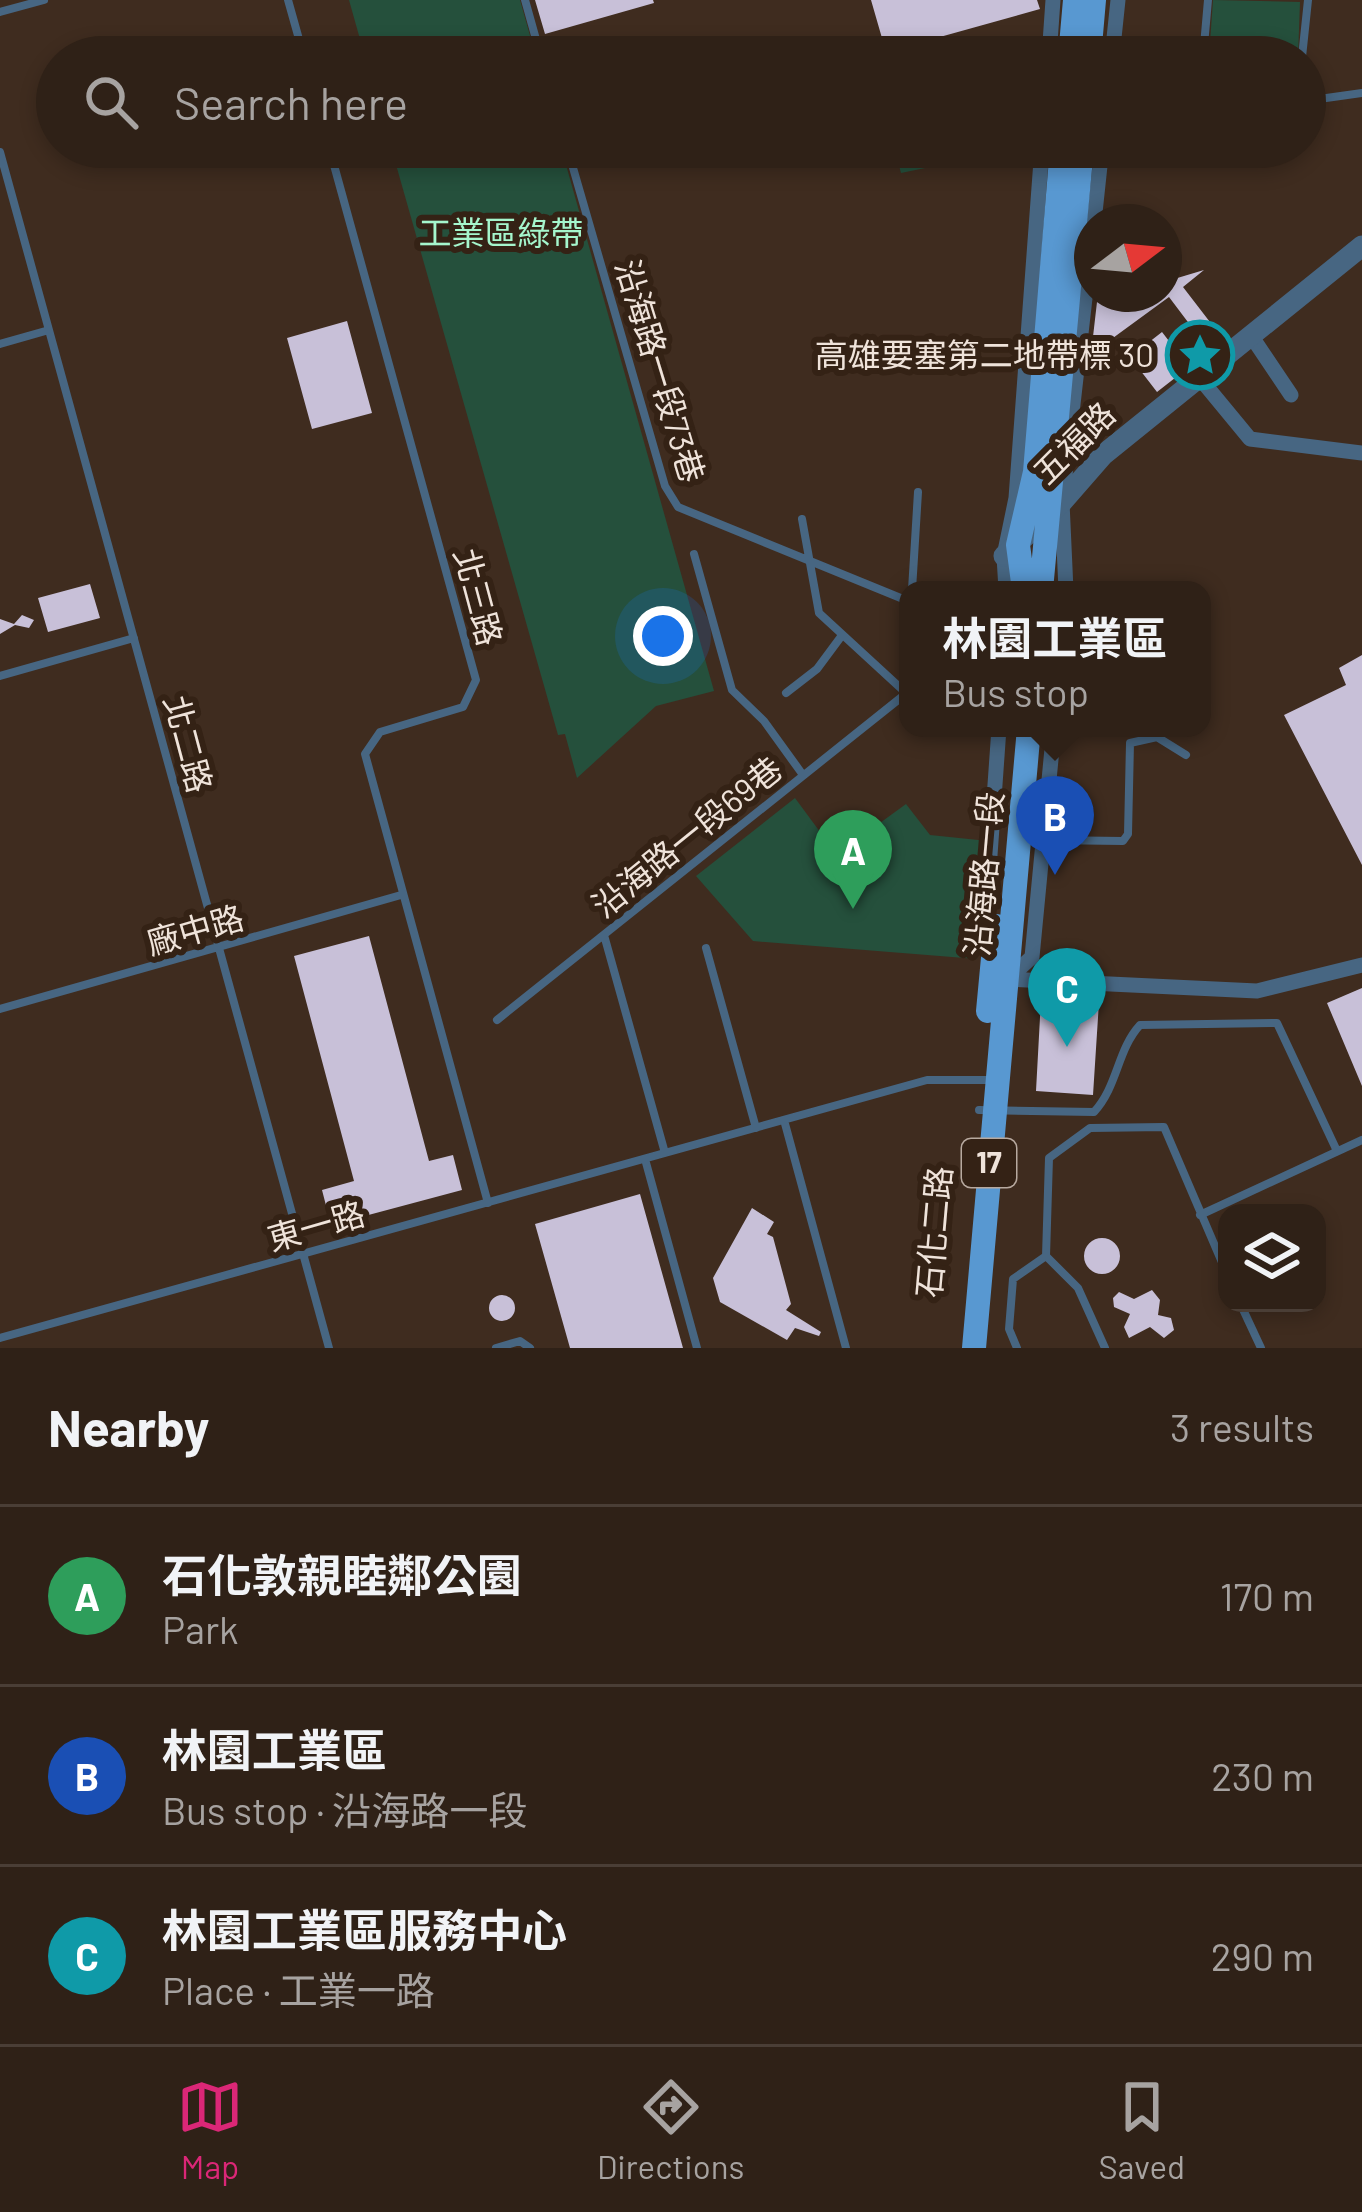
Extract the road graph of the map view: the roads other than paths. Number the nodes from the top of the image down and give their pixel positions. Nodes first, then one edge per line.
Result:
1 (44, 0) edge
2 (288, 0) edge
3 (524, 0) edge
4 (1053, 0) edge
5 (1075, 0) edge
6 (1094, 0) edge
7 (1118, 0) edge
8 (1208, 0) edge
9 (1308, 0) edge
10 (0, 12) edge
11 (298, 36) edge
12 (535, 36) edge
13 (1050, 36) edge
14 (1072, 36) edge
15 (1091, 36) edge
16 (1114, 36) edge
17 (1205, 36) edge
18 (1304, 36) edge
19 (1362, 93) edge
20 (1326, 98) edge
21 (0, 152) edge
22 (2, 166) edge
23 (334, 168) edge
24 (573, 168) edge
25 (1040, 168) edge
26 (1060, 168) edge
27 (1080, 168) edge
28 (1100, 168) edge
29 (1096, 204) edge
30 (1362, 246) edge
31 (1081, 312) edge
32 (49, 330) junction
33 (1250, 334) junction
34 (0, 344) edge
35 (1198, 376) junction
36 (1292, 395) dead end
37 (1362, 453) edge
38 (918, 491) dead end
39 (1054, 509) junction
40 (802, 519) dead end
41 (1011, 551) junction
42 (694, 554) dead end
43 (806, 561) junction
44 (912, 581) edge
45 (1007, 581) edge
46 (1035, 581) edge
47 (1043, 581) edge
48 (899, 598) edge
49 (134, 638) junction
50 (840, 638) junction
51 (0, 676) edge
52 (899, 686) edge
53 (786, 693) dead end
54 (899, 698) edge
55 (998, 737) edge
56 (1012, 737) edge
57 (1028, 737) edge
58 (1053, 737) edge
59 (1186, 755) dead end
60 (803, 775) junction
61 (1045, 840) junction
62 (401, 895) junction
63 (604, 934) junction
64 (706, 948) dead end
65 (219, 949) junction
66 (1362, 965) edge
67 (999, 979) junction
68 (0, 1009) edge
69 (496, 1020) dead end
70 (990, 1080) junction
71 (986, 1110) junction
72 (1094, 1112) junction
73 (784, 1120) junction
74 (756, 1128) junction
75 (1090, 1128) junction
76 (1362, 1140) edge
77 (1337, 1151) junction
78 (665, 1153) junction
79 (645, 1159) junction
80 (488, 1203) junction
81 (1200, 1215) junction
82 (1218, 1254) edge
83 (304, 1255) junction
84 (1046, 1256) junction
85 (1244, 1312) edge
86 (0, 1338) edge
87 (329, 1348) edge
88 (496, 1348) edge
89 (530, 1348) edge
90 (697, 1348) edge
91 (846, 1348) edge
92 (959, 1348) edge
93 (974, 1348) edge
94 (1017, 1348) edge
95 (1105, 1348) edge
96 (1261, 1348) edge

1 - 10 lane
2 - 11 lane
3 - 12 lane
4 - 13 street
5 - 14 main road
6 - 15 main road
7 - 16 street
8 - 17 lane
9 - 18 lane
19 - 20 lane
21 - 22 lane, 北二路
22 - 32 lane, 北二路
23 - 62 lane, 北三路
24 - 43 lane, 沿海路一段73巷
25 - 41 street
26 - 41 main road
27 - 39 main road
28 - 29 street
30 - 33 street, 五福路
31 - 39 street
32 - 34 lane
32 - 49 lane, 北二路
33 - 35 street, 五福路
33 - 36 street
35 - 37 street
35 - 39 street, 五福路
38 - 44 lane
39 - 41 street, 五福路
39 - 47 main road
40 - 43 lane
41 - 45 street
41 - 46 main road
42 - 60 lane
43 - 48 lane, 沿海路一段73巷
43 - 50 lane
49 - 51 lane
49 - 65 lane, 北二路
50 - 52 lane
50 - 53 lane
54 - 60 lane, 沿海路一段69巷
55 - 67 street, 沿海路一段
56 - 67 main road, 沿海路一段 / 17
57 - 67 main road, 沿海路一段 / 17
58 - 61 street, 沿海路一段
59 - 61 lane
60 - 63 lane, 沿海路一段69巷
61 - 67 street, 沿海路一段
62 - 65 lane, 廠中路
62 - 80 lane, 北三路
63 - 69 lane, 沿海路一段69巷
63 - 78 lane
64 - 74 lane
65 - 68 lane, 廠中路
65 - 83 lane, 北二路
66 - 67 street
67 - 70 main road, 石化二路 / 17
70 - 71 main road, 石化二路 / 17
70 - 73 lane, 東一路
71 - 72 lane
71 - 92 main road, 石化二路 / 17
71 - 93 main road, 石化二路 / 17
72 - 75 lane
72 - 77 lane
73 - 74 lane, 東一路
73 - 91 lane
74 - 78 lane, 東一路
75 - 81 lane
75 - 84 lane
76 - 77 lane
77 - 81 lane
78 - 79 lane, 東一路
79 - 80 lane, 東一路
79 - 90 lane
80 - 83 lane, 東一路
81 - 82 lane
83 - 86 lane, 東一路
83 - 87 lane, 北二路
84 - 94 lane
84 - 95 lane
85 - 96 lane
88 - 89 lane

